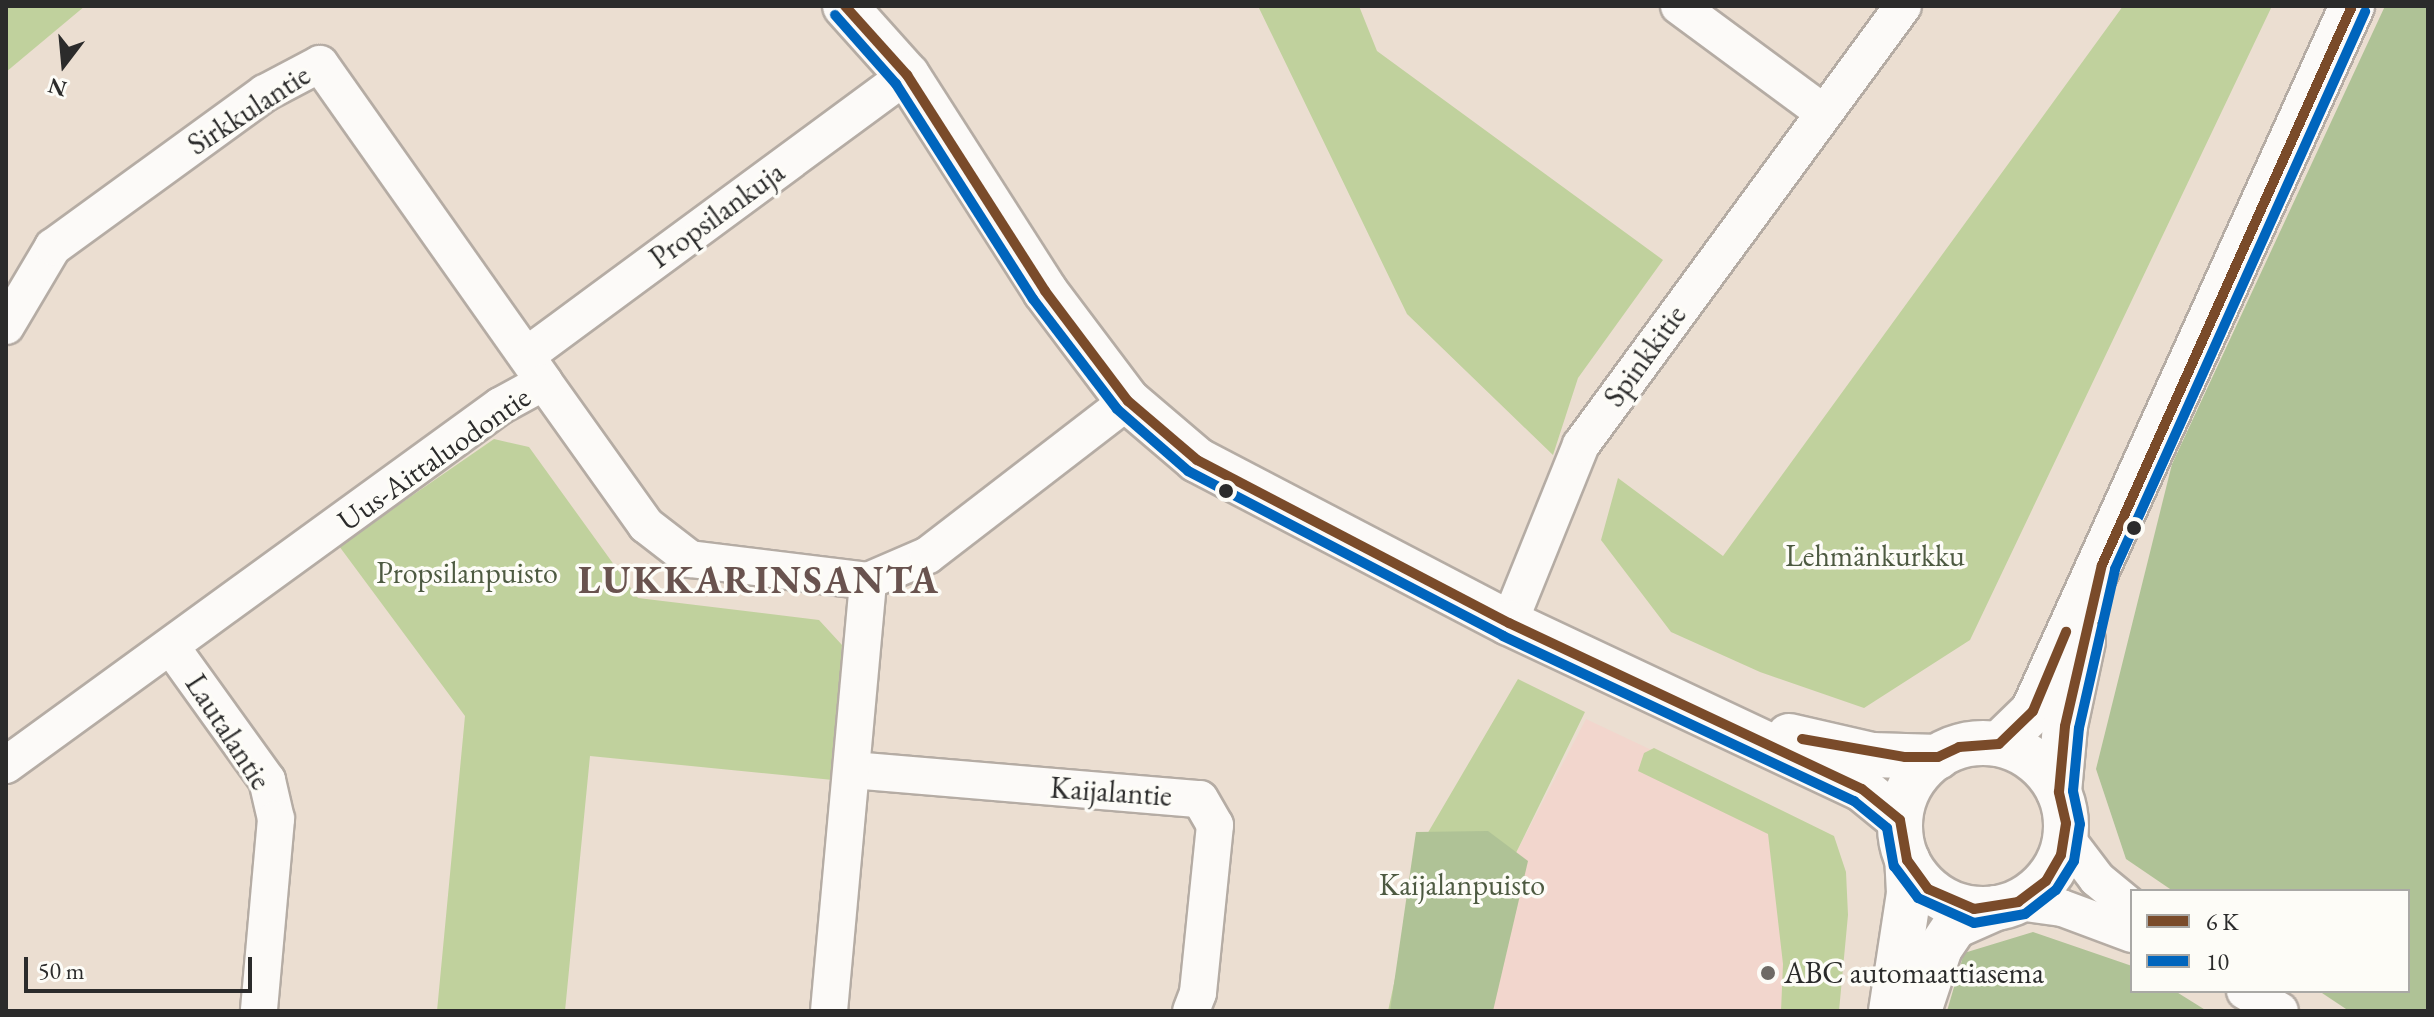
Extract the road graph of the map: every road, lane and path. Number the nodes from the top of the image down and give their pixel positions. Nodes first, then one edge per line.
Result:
1 (845, 6) edge
2 (1679, 6) edge
3 (1903, 6) edge
4 (2352, 6) edge
5 (907, 75) junction
6 (1823, 112) junction
7 (6, 326) edge
8 (536, 369) junction
9 (1128, 401) junction
10 (2102, 565) junction
11 (868, 581) junction
12 (1509, 623) junction
13 (172, 648) junction
14 (1679, 704) junction
15 (1999, 744) junction
16 (1938, 757) junction
17 (6, 765) edge
18 (852, 770) junction
19 (2059, 792) junction
20 (2066, 838) junction
21 (1904, 840) junction
22 (2007, 905) junction
23 (2130, 906) edge
24 (2130, 933) edge
25 (2248, 993) edge
26 (259, 1011) edge
27 (829, 1011) edge
28 (1191, 1011) edge
29 (1891, 1011) edge
30 (1919, 1011) edge
31 (2280, 1011) edge

1 - 5 main road
2 - 6 street
3 - 6 street, Spinkkitie
4 - 10 main road
5 - 8 street, Propsilankuja
5 - 9 main road
6 - 12 street, Spinkkitie
7 - 8 street, Sirkkulantie
8 - 11 street, Uus-Aittaluodontie
8 - 13 street, Uus-Aittaluodontie
9 - 11 street
9 - 12 main road
10 - 15 main road
10 - 19 main road
11 - 18 street
12 - 14 main road
13 - 17 street, Uus-Aittaluodontie
13 - 26 street, Lautalantie
14 - 16 main road
14 - 21 main road
15 - 16 main road
15 - 19 main road
16 - 21 main road
18 - 27 street
18 - 28 street, Kaijalantie
19 - 20 main road
20 - 22 main road
20 - 23 street
21 - 22 main road
21 - 29 main road
22 - 24 street
22 - 30 main road
25 - 31 street

